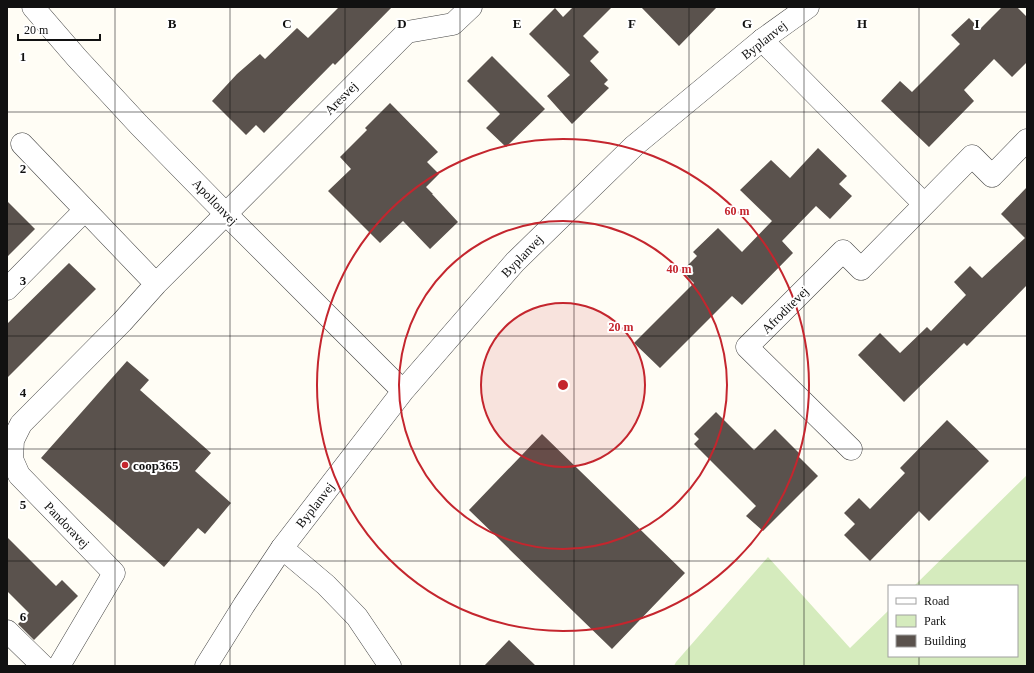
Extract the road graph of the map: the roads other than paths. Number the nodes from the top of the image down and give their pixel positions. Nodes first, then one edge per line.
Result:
1 (33, 7) edge
2 (471, 7) edge
3 (808, 7) edge
4 (762, 40) junction
5 (1027, 140) edge
6 (22, 144) dead end
7 (924, 204) junction
8 (85, 210) junction
9 (226, 214) junction
10 (156, 284) junction
11 (7, 289) edge
12 (403, 391) junction
13 (851, 449) dead end
14 (282, 548) junction
15 (7, 631) edge
16 (43, 666) edge
17 (59, 666) edge
18 (206, 666) edge
19 (390, 666) edge

1 - 9 street, Apollonvej
2 - 9 street, Aresvej
3 - 4 street, Byplanvej
4 - 7 street
4 - 12 street, Byplanvej
5 - 7 street, Afroditevej
6 - 8 street
7 - 13 street, Afroditevej
8 - 10 street
8 - 11 street
9 - 10 street, Pandoravej
9 - 12 street, Apollonvej
10 - 17 street, Pandoravej
12 - 14 street, Byplanvej
14 - 18 street, Byplanvej
14 - 19 street
15 - 16 street

